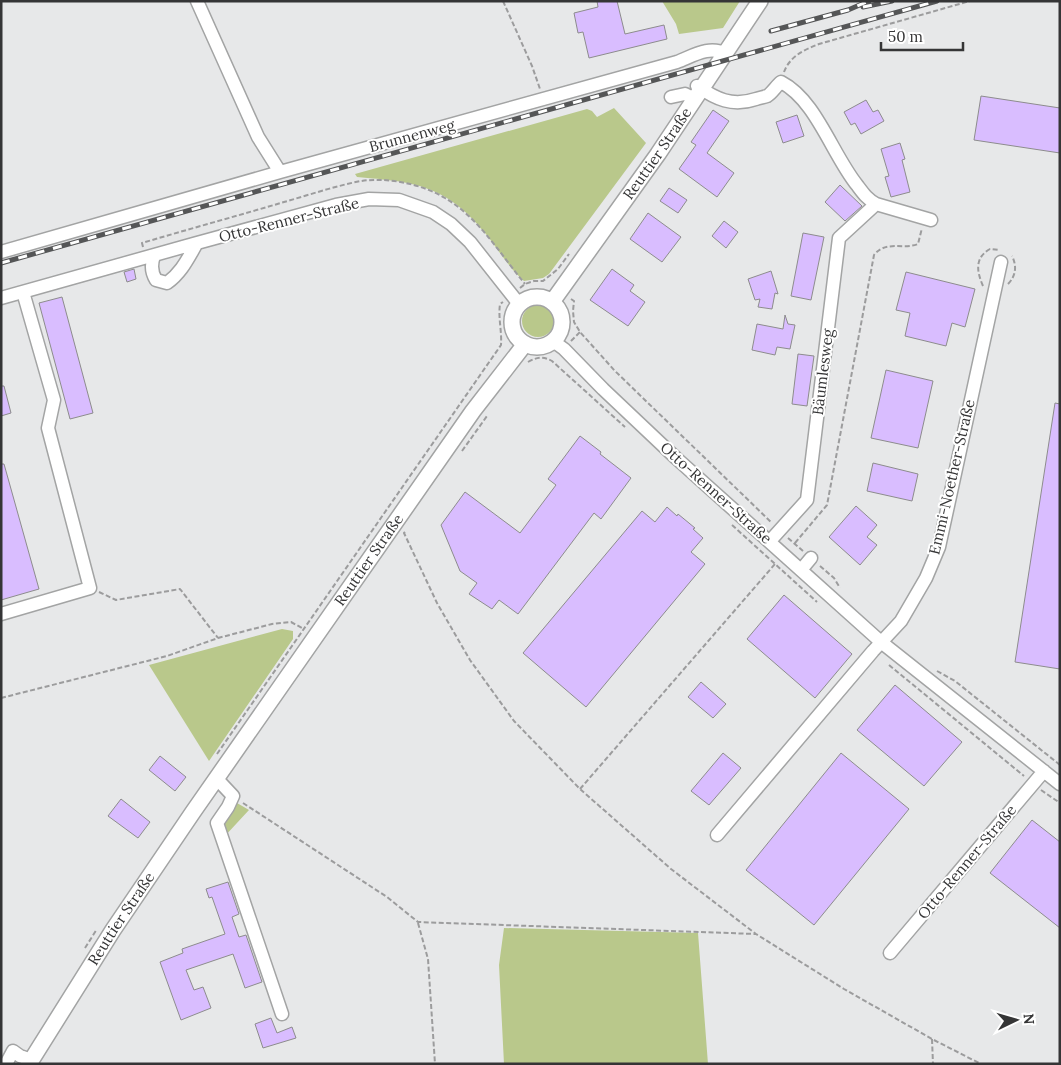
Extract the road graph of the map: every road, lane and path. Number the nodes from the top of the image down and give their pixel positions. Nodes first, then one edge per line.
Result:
1 (197, 1) edge
2 (503, 1) edge
3 (760, 1) edge
4 (970, 1) edge
5 (726, 54) junction
6 (781, 82) junction
7 (698, 91) junction
8 (671, 97) dead end
9 (544, 100) junction
10 (280, 172) junction
11 (876, 204) junction
12 (927, 219) joint
13 (198, 243) junction
14 (574, 248) dead end
15 (1, 252) edge
16 (154, 256) junction
17 (1002, 262) dead end
18 (23, 292) junction
19 (1, 298) edge
20 (515, 299) junction
21 (574, 301) dead end
22 (552, 302) junction
23 (580, 332) dead end
24 (553, 341) junction
25 (501, 344) dead end
26 (525, 344) junction
27 (490, 412) dead end
28 (462, 451) dead end
29 (408, 527) dead end
30 (770, 541) junction
31 (795, 544) dead end
32 (811, 558) dead end
33 (775, 564) dead end
34 (801, 570) junction
35 (90, 588) junction
36 (1, 614) edge
37 (316, 636) junction
38 (218, 638) junction
39 (881, 642) junction
40 (1, 698) edge
41 (1044, 771) junction
42 (217, 779) junction
43 (1060, 784) edge
44 (580, 789) junction
45 (233, 796) junction
46 (717, 835) dead end
47 (418, 922) junction
48 (756, 934) junction
49 (890, 953) dead end
50 (282, 1014) dead end
51 (932, 1039) junction
52 (30, 1062) edge
53 (6, 1064) edge
54 (435, 1064) edge
55 (933, 1064) edge
56 (982, 1064) edge

1 - 10 street
2 - 9 path
3 - 5 main road, Reuttier Straße
4 - 6 path
5 - 7 main road, Reuttier Straße
5 - 9 street, Brunnenweg
6 - 7 street
6 - 11 street
7 - 8 street
7 - 22 main road, Reuttier Straße
9 - 10 street, Brunnenweg
10 - 15 street, Brunnenweg
11 - 12 street
11 - 30 street, Bäumlesweg
12 - 31 path
13 - 16 street, Otto-Renner-Straße
13 - 16 street
13 - 20 street, Otto-Renner-Straße
14 - 20 path
16 - 18 street, Otto-Renner-Straße
17 - 39 street, Emmi-Noether-Straße
18 - 19 street, Otto-Renner-Straße
18 - 35 street
20 - 22 main road
20 - 25 path
20 - 26 main road
21 - 23 path
22 - 24 main road
24 - 26 main road
24 - 30 street, Otto-Renner-Straße
26 - 37 main road, Reuttier Straße
27 - 28 path
29 - 44 path
30 - 34 street, Otto-Renner-Straße
32 - 34 street
33 - 44 path
34 - 39 street, Otto-Renner-Straße
35 - 36 street
35 - 38 path
37 - 38 path
37 - 42 main road, Reuttier Straße
38 - 40 path
39 - 41 street, Otto-Renner-Straße
39 - 46 street
41 - 43 street, Otto-Renner-Straße
41 - 49 street, Otto-Renner-Straße
42 - 45 street
42 - 52 main road, Reuttier Straße
44 - 48 path
45 - 47 path
45 - 50 street
47 - 48 path
47 - 54 path
48 - 51 path
51 - 55 path
51 - 56 path
52 - 53 street, Reuttier Straße

